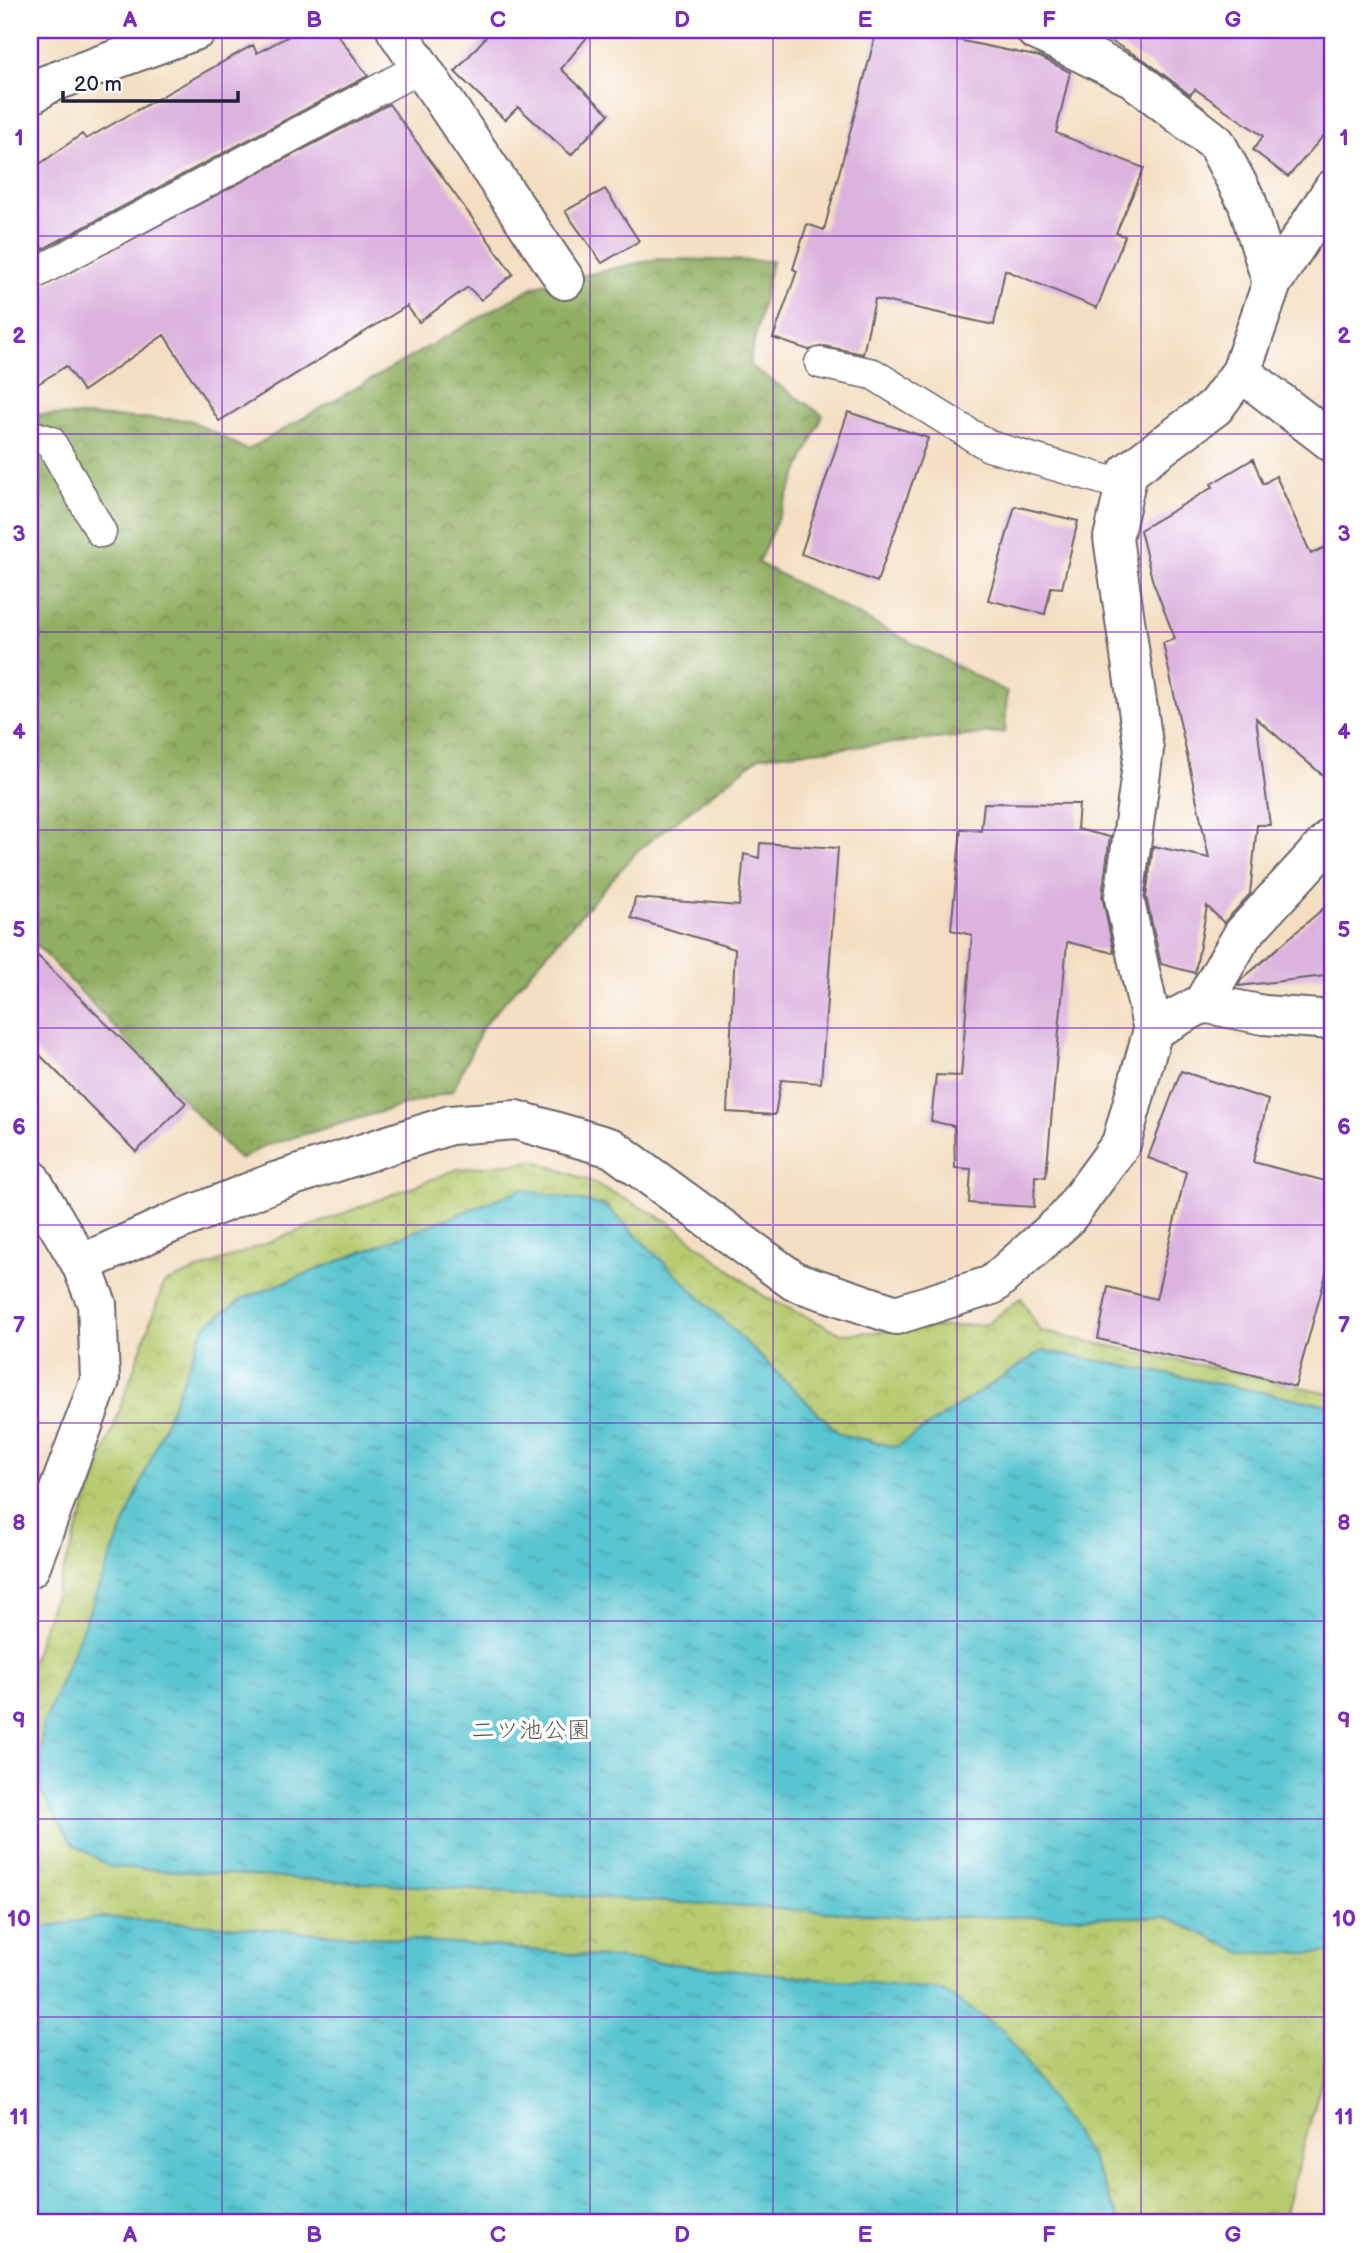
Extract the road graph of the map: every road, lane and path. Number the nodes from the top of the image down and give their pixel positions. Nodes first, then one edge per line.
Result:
1 (197, 30) edge
2 (396, 30) edge
3 (1035, 30) edge
4 (421, 67) junction
5 (30, 95) edge
6 (1333, 189) edge
7 (30, 276) edge
8 (565, 280) dead end
9 (1272, 283) junction
10 (820, 363) dead end
11 (1241, 373) junction
12 (30, 435) edge
13 (1333, 443) edge
14 (1126, 486) junction
15 (101, 532) dead end
16 (1333, 836) edge
17 (1203, 1003) junction
18 (1333, 1020) edge
19 (1153, 1030) junction
20 (30, 1178) edge
21 (82, 1264) junction
22 (30, 1568) edge

1 - 5 street
2 - 4 street
3 - 9 street
4 - 7 lane
4 - 8 street
6 - 9 street
9 - 11 street
10 - 14 lane
11 - 13 street
11 - 14 street
12 - 15 lane
14 - 19 street
16 - 17 street
17 - 18 street
17 - 19 street
19 - 21 street
20 - 21 street
21 - 22 street

